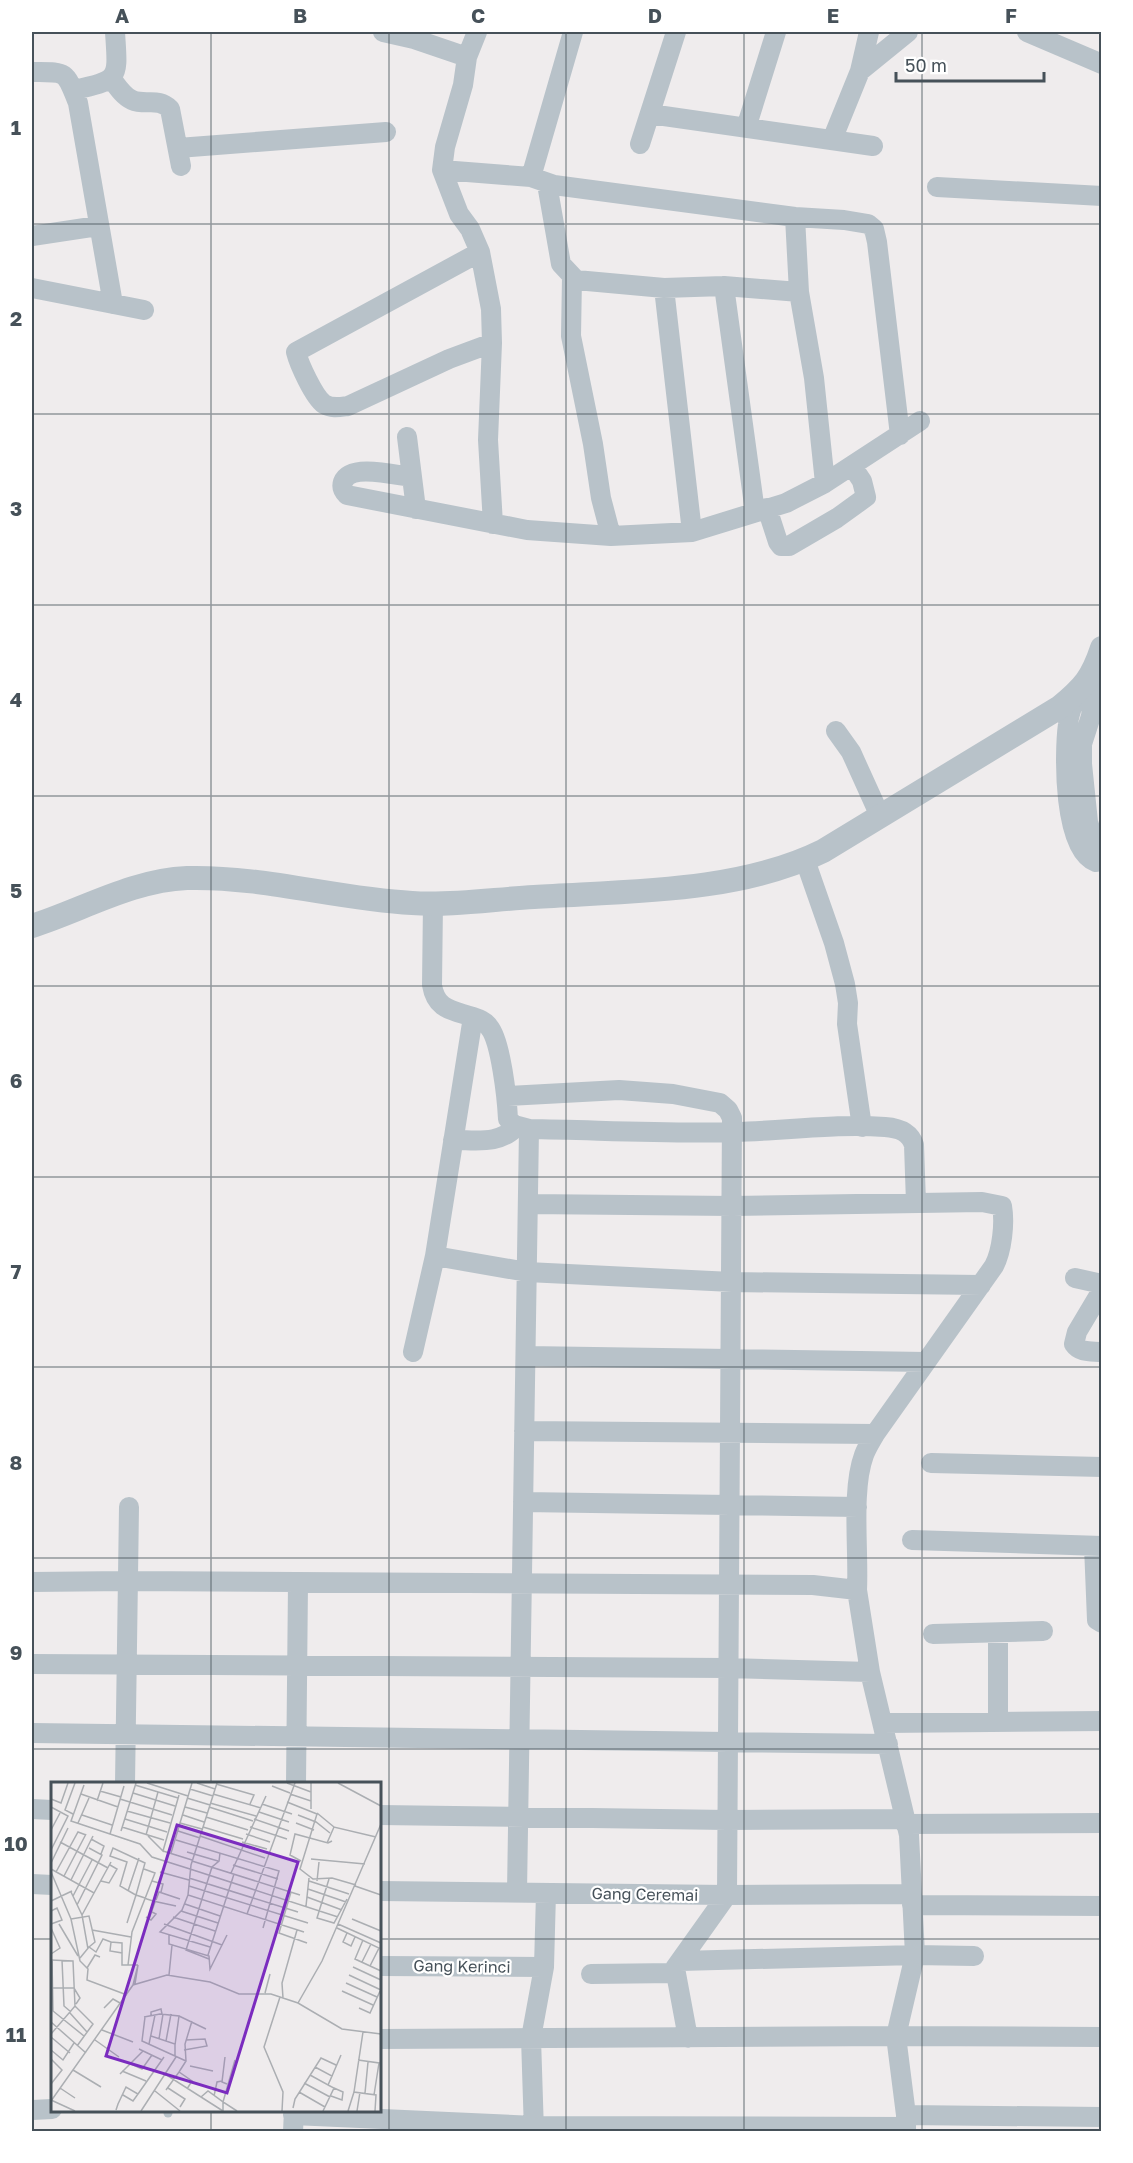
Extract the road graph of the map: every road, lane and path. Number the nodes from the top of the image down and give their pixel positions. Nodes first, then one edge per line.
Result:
1 (116, 32) edge
2 (383, 32) edge
3 (477, 32) edge
4 (573, 32) edge
5 (676, 32) edge
6 (776, 32) edge
7 (869, 32) edge
8 (908, 32) edge
9 (1027, 32) edge
10 (467, 57) junction
11 (1101, 64) edge
12 (860, 71) junction
13 (32, 72) edge
14 (111, 78) junction
15 (73, 90) junction
16 (650, 114) junction
17 (746, 128) junction
18 (386, 132) dead end
19 (832, 140) junction
20 (640, 144) dead end
21 (873, 146) dead end
22 (442, 170) junction
23 (539, 181) junction
24 (937, 187) dead end
25 (1101, 196) edge
26 (795, 217) junction
27 (98, 226) junction
28 (32, 236) edge
29 (480, 252) junction
30 (572, 278) junction
31 (724, 286) junction
32 (32, 288) edge
33 (664, 288) junction
34 (799, 292) junction
35 (113, 304) junction
36 (144, 310) dead end
37 (492, 343) junction
38 (920, 421) dead end
39 (900, 435) junction
40 (407, 437) dead end
41 (852, 466) junction
42 (411, 477) junction
43 (825, 483) junction
44 (416, 509) junction
45 (761, 510) junction
46 (493, 524) junction
47 (692, 532) junction
48 (611, 536) junction
49 (1101, 648) edge
50 (1084, 684) junction
51 (836, 731) dead end
52 (880, 816) junction
53 (805, 860) junction
54 (1099, 861) edge
55 (433, 903) junction
56 (32, 926) edge
57 (473, 1017) junction
58 (508, 1096) junction
59 (523, 1127) junction
60 (862, 1127) junction
61 (733, 1132) junction
62 (453, 1140) junction
63 (916, 1203) junction
64 (528, 1204) junction
65 (733, 1206) junction
66 (435, 1256) junction
67 (527, 1272) junction
68 (1075, 1278) dead end
69 (732, 1282) junction
70 (1101, 1284) edge
71 (981, 1285) junction
72 (1101, 1290) edge
73 (412, 1352) dead end
74 (1101, 1352) edge
75 (526, 1356) junction
76 (731, 1359) junction
77 (926, 1362) junction
78 (524, 1431) junction
79 (730, 1432) junction
80 (875, 1434) junction
81 (931, 1463) dead end
82 (1101, 1467) edge
83 (523, 1502) junction
84 (730, 1504) junction
85 (129, 1507) dead end
86 (857, 1507) junction
87 (912, 1540) dead end
88 (1098, 1546) edge
89 (127, 1581) junction
90 (32, 1582) edge
91 (298, 1583) junction
92 (522, 1584) junction
93 (729, 1585) junction
94 (857, 1590) junction
95 (1101, 1623) edge
96 (1043, 1631) dead end
97 (998, 1633) junction
98 (933, 1634) dead end
99 (32, 1664) edge
100 (128, 1665) junction
101 (298, 1666) junction
102 (520, 1666) junction
103 (728, 1668) junction
104 (870, 1672) junction
105 (1101, 1721) edge
106 (998, 1722) junction
107 (883, 1723) junction
108 (32, 1733) edge
109 (125, 1735) junction
110 (297, 1738) junction
111 (519, 1740) junction
112 (728, 1743) junction
113 (888, 1744) junction
114 (125, 1782) edge
115 (296, 1782) edge
116 (32, 1809) edge
117 (51, 1810) edge
118 (381, 1815) edge
119 (518, 1817) junction
120 (727, 1820) junction
121 (904, 1821) junction
122 (1101, 1823) edge
123 (32, 1884) edge
124 (51, 1884) edge
125 (381, 1891) edge
126 (517, 1892) junction
127 (546, 1893) junction
128 (727, 1895) junction
129 (911, 1899) junction
130 (1101, 1906) edge
131 (915, 1955) junction
132 (974, 1956) dead end
133 (381, 1966) edge
134 (544, 1967) junction
135 (677, 1967) junction
136 (591, 1974) dead end
137 (896, 2036) junction
138 (1101, 2037) edge
139 (531, 2038) junction
140 (688, 2038) junction
141 (381, 2039) edge
142 (51, 2109) edge
143 (32, 2110) edge
144 (1101, 2117) edge
145 (293, 2119) edge
146 (906, 2125) edge
147 (535, 2129) edge

1 - 14 street
2 - 10 street
3 - 10 street
4 - 23 street
5 - 16 street
6 - 17 street
7 - 12 street
8 - 12 street
9 - 11 street
10 - 22 street
12 - 19 street
13 - 15 street
14 - 15 street
14 - 18 street
15 - 27 street
16 - 17 street
16 - 20 street
17 - 19 street
19 - 21 street
22 - 23 street
22 - 29 street
23 - 26 street
23 - 30 street
24 - 25 street
26 - 34 street
26 - 39 street
27 - 28 street
27 - 35 street
29 - 37 street
29 - 37 street
30 - 33 street
30 - 48 street
31 - 33 street
31 - 34 street
31 - 45 street
32 - 35 street
33 - 47 street
34 - 43 street
35 - 36 street
37 - 46 street
38 - 39 street
39 - 41 street
40 - 42 street
41 - 43 street
41 - 45 street
42 - 44 street
42 - 44 street
43 - 45 street
44 - 46 street
45 - 47 street
46 - 48 street
47 - 48 street
49 - 50 street
50 - 52 street
50 - 54 street
51 - 52 street
52 - 53 street
53 - 55 street
53 - 60 street
55 - 56 street
55 - 57 street
57 - 58 street
57 - 62 street
58 - 59 street
58 - 61 street
59 - 61 street
59 - 62 street
59 - 64 street
60 - 61 street
60 - 63 street
61 - 65 street
62 - 66 street
63 - 65 street
63 - 71 street
64 - 65 street
64 - 67 street
65 - 69 street
66 - 67 street
66 - 73 street
67 - 69 street
67 - 75 street
68 - 70 street
69 - 71 street
69 - 76 street
71 - 77 street
72 - 74 street
75 - 76 street
75 - 78 street
76 - 77 street
76 - 79 street
77 - 80 street
78 - 79 street
78 - 83 street
79 - 80 street
79 - 84 street
80 - 86 street
81 - 82 street
83 - 84 street
83 - 92 street
84 - 86 street
84 - 93 street
85 - 89 street
86 - 94 street
87 - 88 street
88 - 95 street
89 - 90 street
89 - 91 street
89 - 100 street
91 - 92 street
91 - 101 street
92 - 93 street
92 - 102 street
93 - 94 street
93 - 103 street
94 - 104 street
96 - 97 street
97 - 98 street
97 - 106 street
99 - 100 street
100 - 101 street
100 - 109 street
101 - 102 street
101 - 110 street
102 - 103 street
102 - 111 street
103 - 104 street
103 - 112 street
104 - 107 street
105 - 106 street
106 - 107 street
107 - 113 street
108 - 109 street
109 - 110 street
109 - 114 street
110 - 111 street
110 - 115 street
111 - 112 street
111 - 119 street
112 - 113 street
112 - 120 street
113 - 121 street
116 - 117 street
118 - 119 street
119 - 120 street
119 - 126 street
120 - 121 street
120 - 128 street
121 - 122 street
121 - 129 street
123 - 124 street
125 - 126 street, Gang Ceremai
126 - 127 street, Gang Ceremai
127 - 128 street, Gang Ceremai
127 - 134 street
128 - 129 street, Gang Ceremai
128 - 135 street
129 - 130 street, Gang Ceremai
129 - 131 street
131 - 132 street
131 - 135 street
131 - 137 street
133 - 134 street, Gang Kerinci
134 - 139 street
135 - 136 street
135 - 140 street
137 - 138 street
137 - 140 street
137 - 146 street
139 - 140 street
139 - 141 street
139 - 147 street
142 - 143 street
144 - 146 street
145 - 147 street
146 - 147 street

